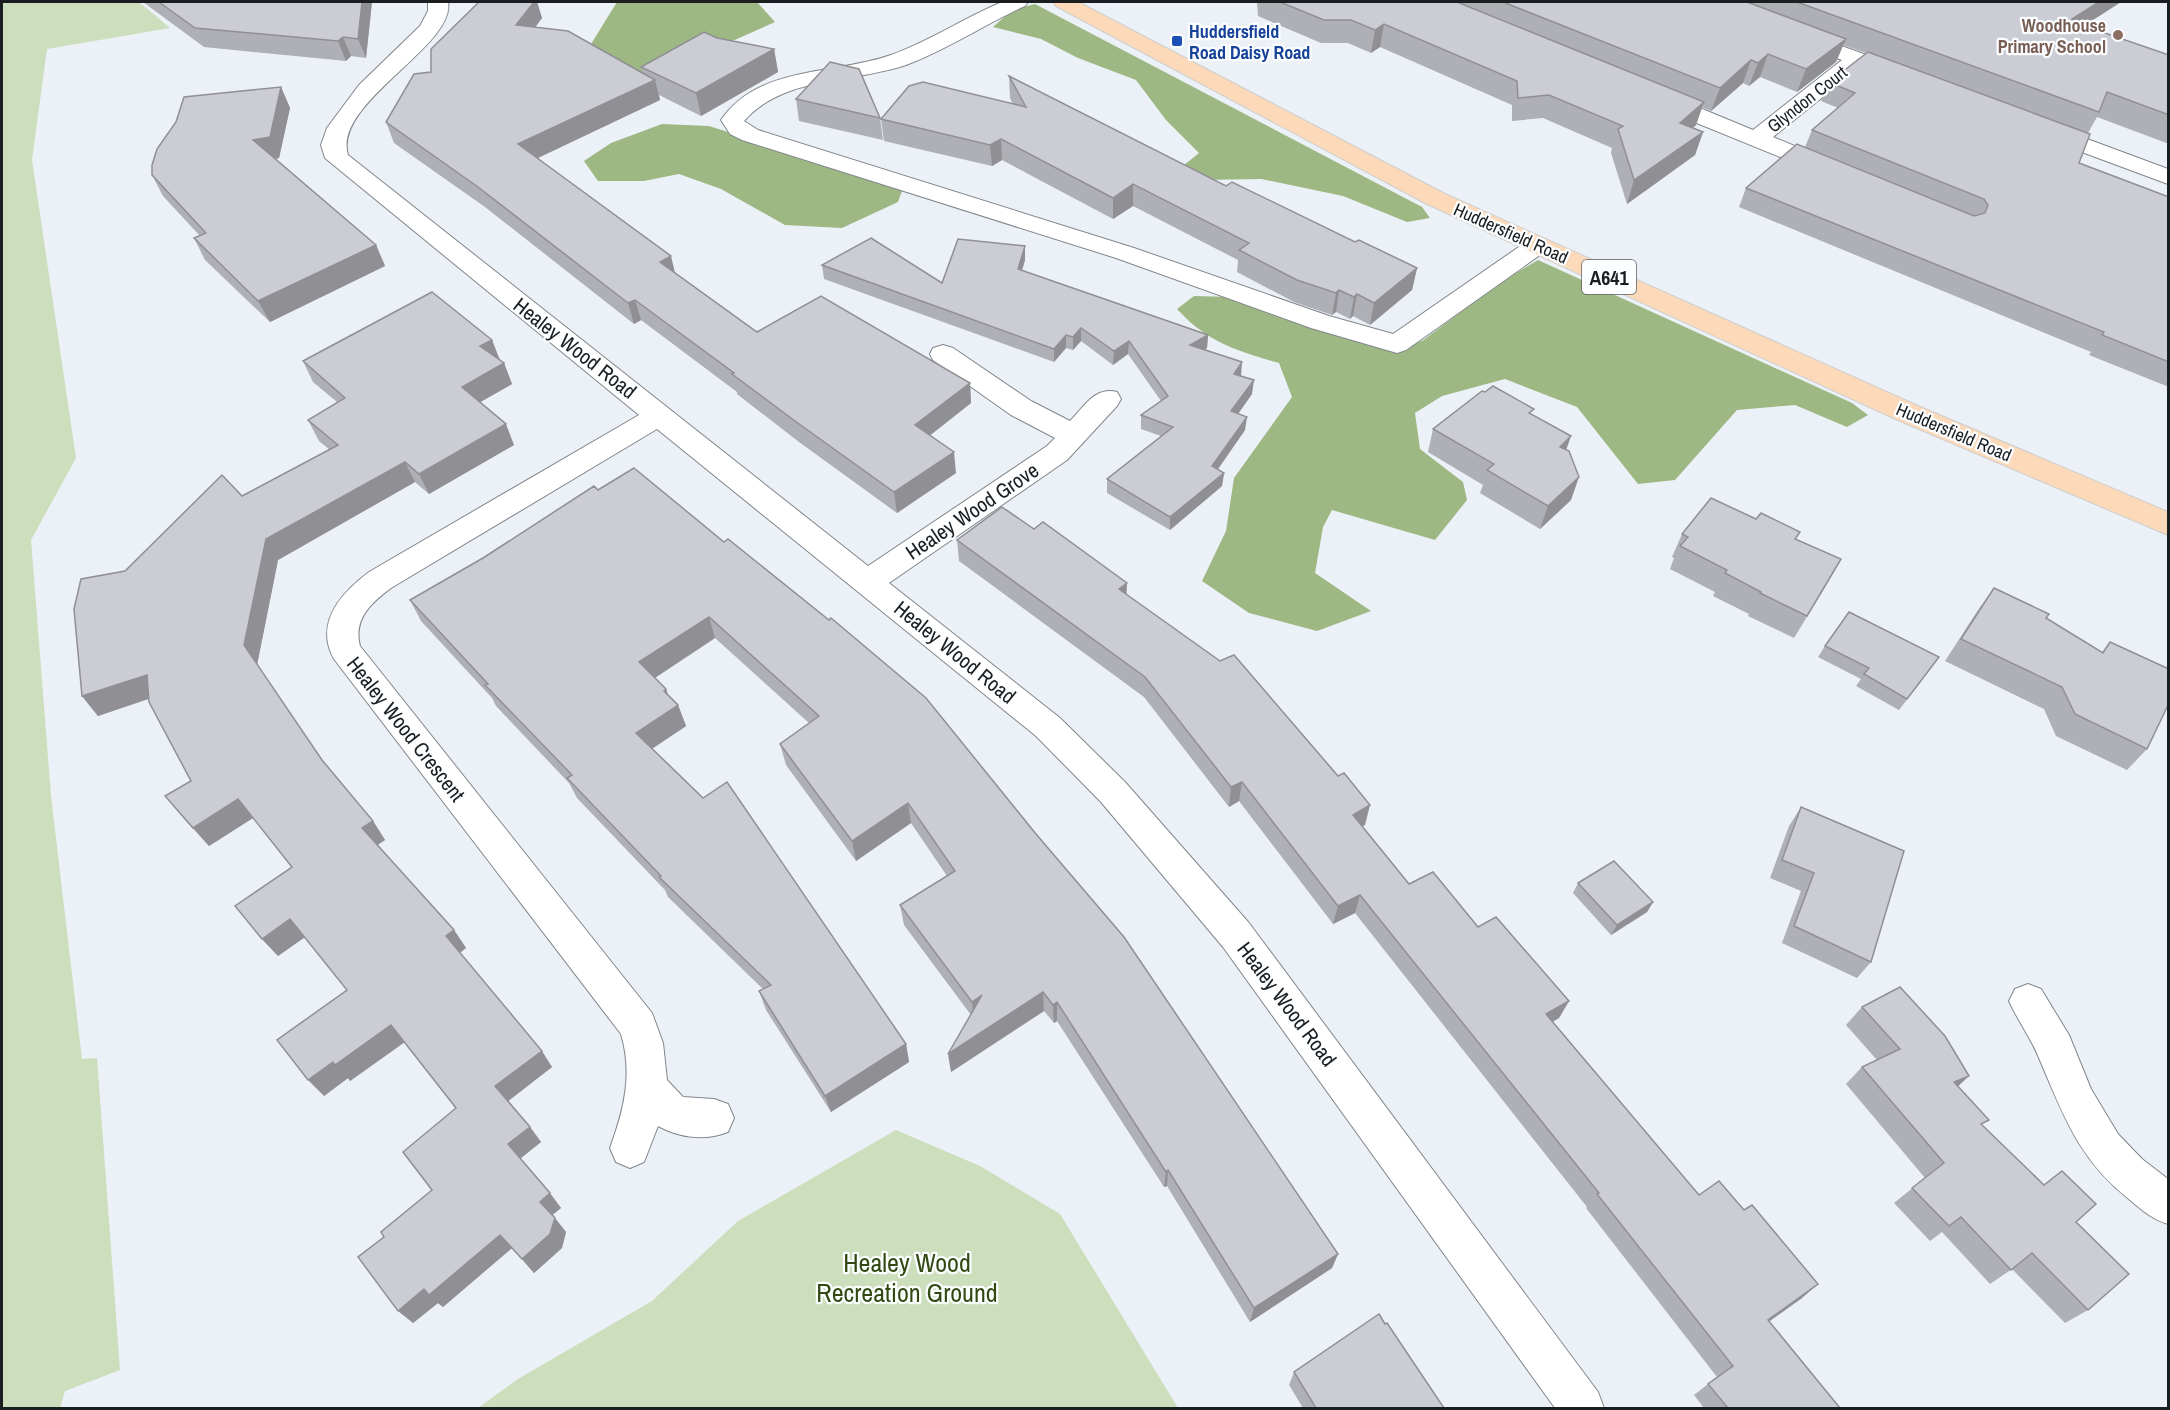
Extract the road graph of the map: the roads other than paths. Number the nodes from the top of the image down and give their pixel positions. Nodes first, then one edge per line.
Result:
1 (438, 2) edge
2 (1018, 2) edge
3 (1063, 2) edge
4 (1781, 30) edge
5 (1857, 59) junction
6 (1923, 84) edge
7 (1637, 90) edge
8 (2023, 122) edge
9 (1756, 139) junction
10 (2169, 177) edge
11 (1855, 180) edge
12 (1539, 245) junction
13 (943, 354) dead end
14 (1107, 399) dead end
15 (660, 415) junction
16 (1074, 435) junction
17 (2169, 524) edge
18 (868, 582) junction
19 (2028, 1001) dead end
20 (647, 1086) junction
21 (714, 1118) dead end
22 (630, 1148) dead end
23 (2169, 1204) edge
24 (1582, 1408) edge

1 - 15 street, Healey Wood Road
2 - 12 street
3 - 12 main road, Huddersfield Road / A641
4 - 5 street
5 - 6 street
5 - 9 street, Glyndon Court
7 - 9 street, Glyndon Court
8 - 10 street
9 - 11 street, Glyndon Court
12 - 17 main road, Huddersfield Road / A641
13 - 16 street
14 - 16 street, Healey Wood Grove
15 - 18 street, Healey Wood Road
15 - 20 street, Healey Wood Crescent
16 - 18 street, Healey Wood Grove
18 - 24 street, Healey Wood Road
19 - 23 street
20 - 21 street
20 - 22 street, Healey Wood Crescent

